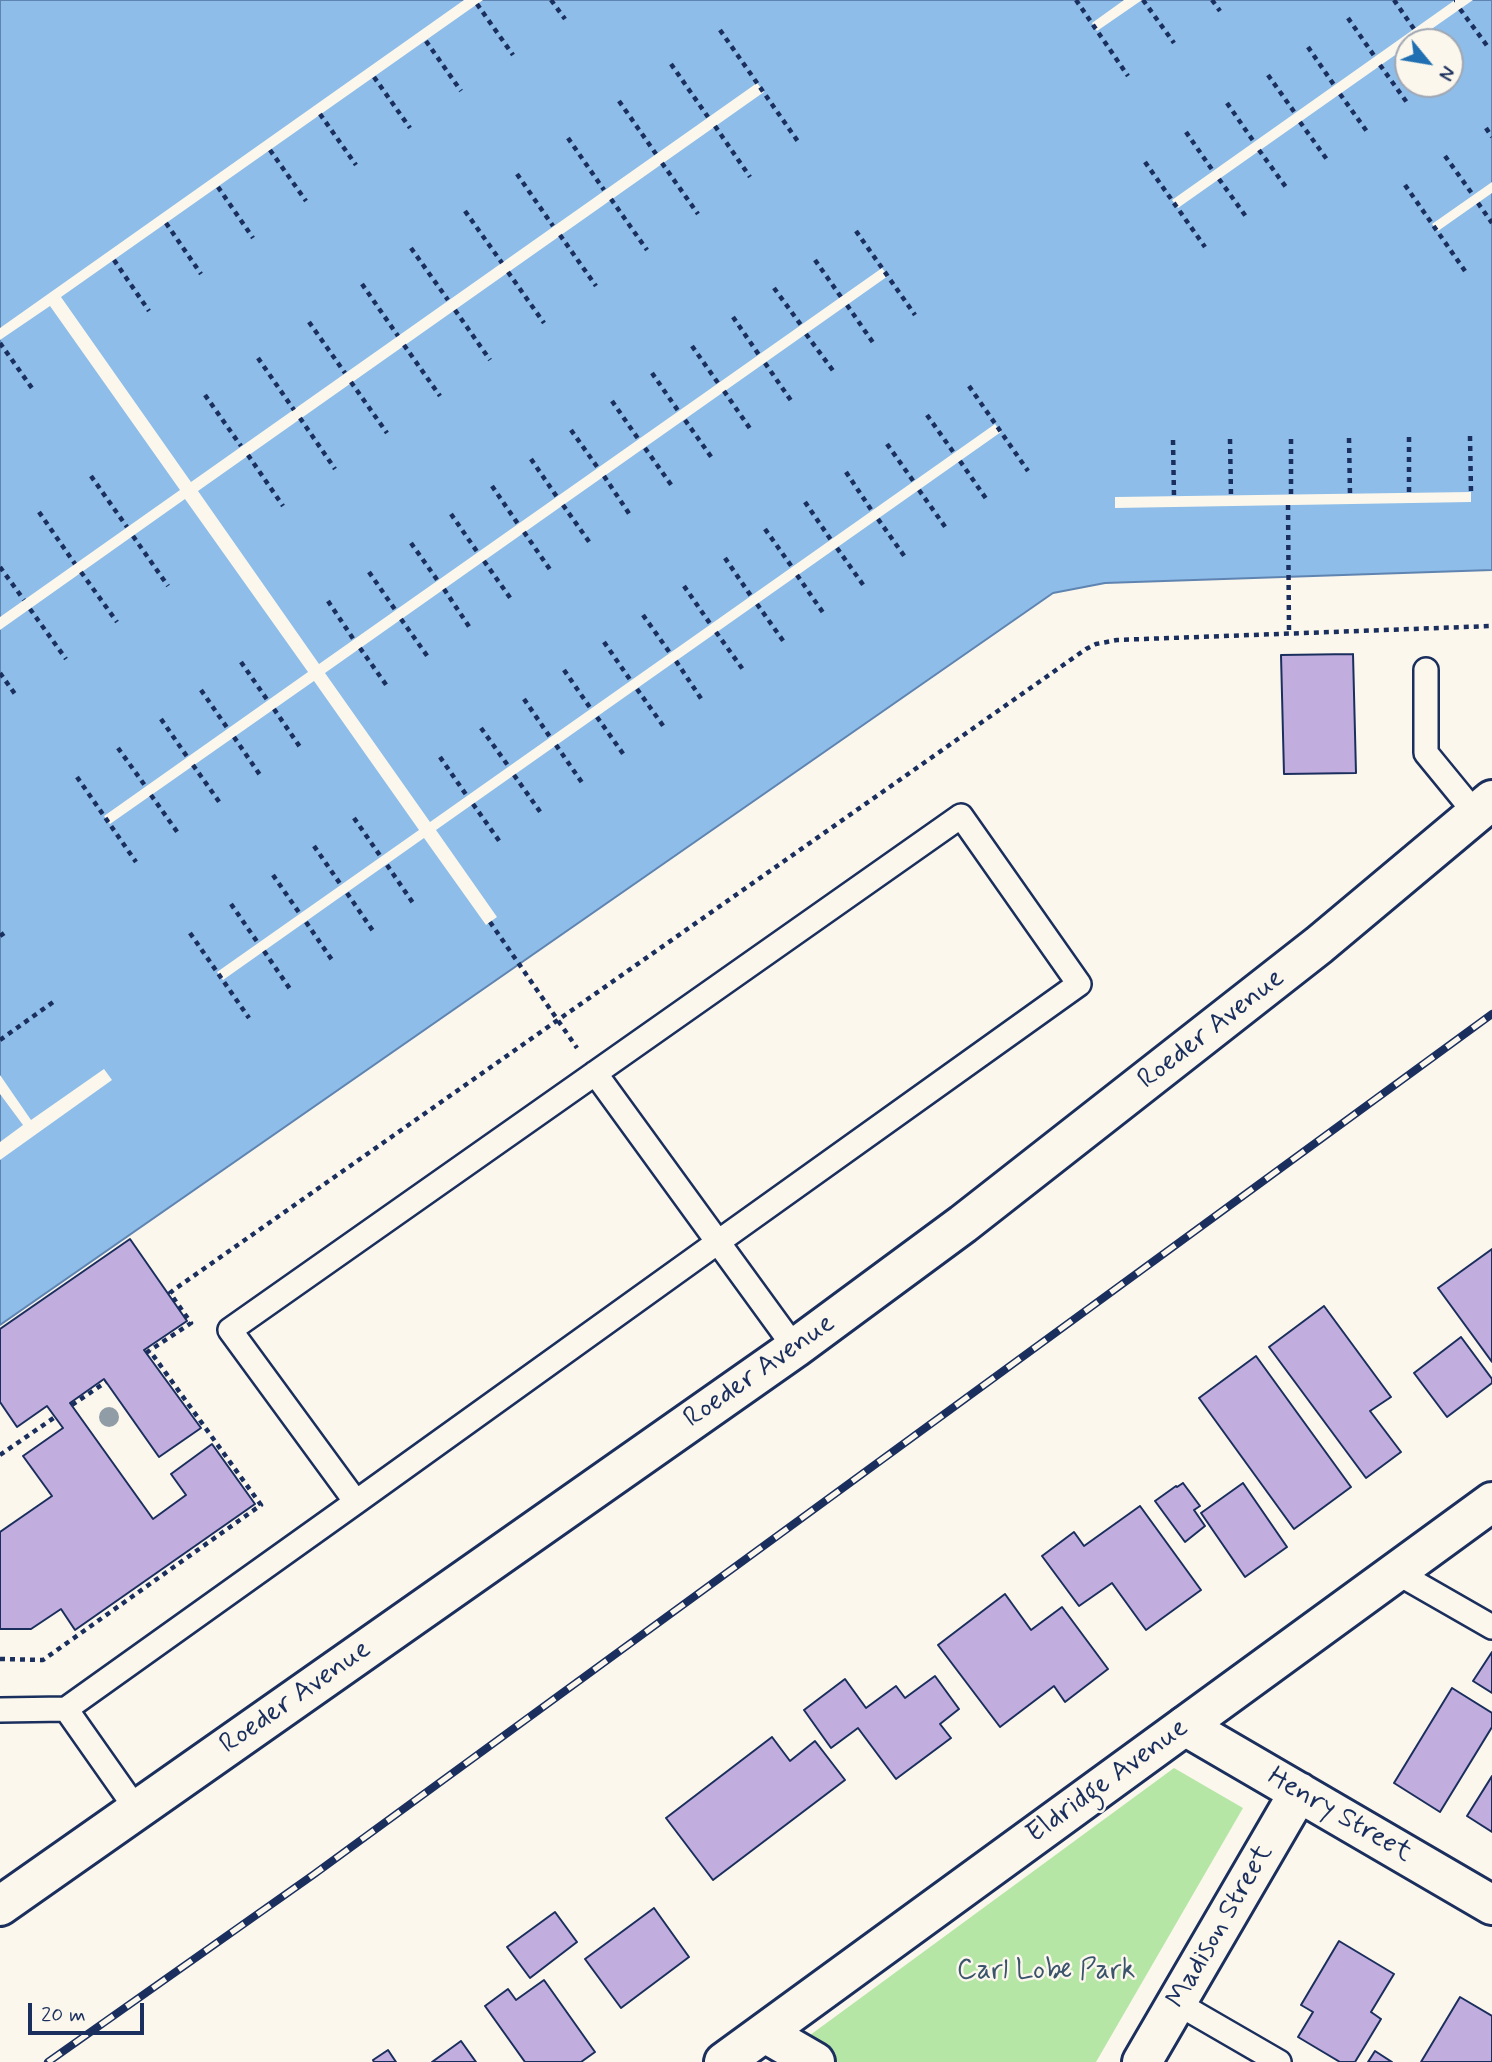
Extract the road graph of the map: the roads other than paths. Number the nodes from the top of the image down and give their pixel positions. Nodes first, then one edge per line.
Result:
1 (1426, 670) dead end
2 (1484, 807) edge
3 (595, 1073) junction
4 (718, 1242) junction
5 (794, 1348) junction
6 (356, 1502) junction
7 (1492, 1502) edge
8 (1396, 1572) junction
9 (1492, 1627) edge
10 (66, 1709) junction
11 (0, 1710) edge
12 (1185, 1726) junction
13 (1299, 1792) junction
14 (137, 1810) junction
15 (1492, 1905) edge
16 (0, 1906) edge
17 (1177, 2003) junction
18 (765, 2032) junction
19 (724, 2062) edge
20 (815, 2062) edge
21 (1142, 2062) edge
22 (1279, 2062) edge

1 - 2 lane
2 - 5 street, Roeder Avenue
3 - 4 lane
3 - 4 lane
3 - 6 lane
4 - 5 lane
4 - 6 lane
5 - 14 street, Roeder Avenue
6 - 10 lane
7 - 8 street, Eldridge Avenue
8 - 9 lane
8 - 12 street, Eldridge Avenue
10 - 11 lane
10 - 14 lane
12 - 13 street, Henry Street
12 - 18 street, Eldridge Avenue
13 - 15 street, Henry Street
13 - 17 street, Madison Street
14 - 16 street, Roeder Avenue
17 - 21 street, Madison Street
17 - 22 lane
18 - 19 street, Eldridge Avenue
18 - 20 street

